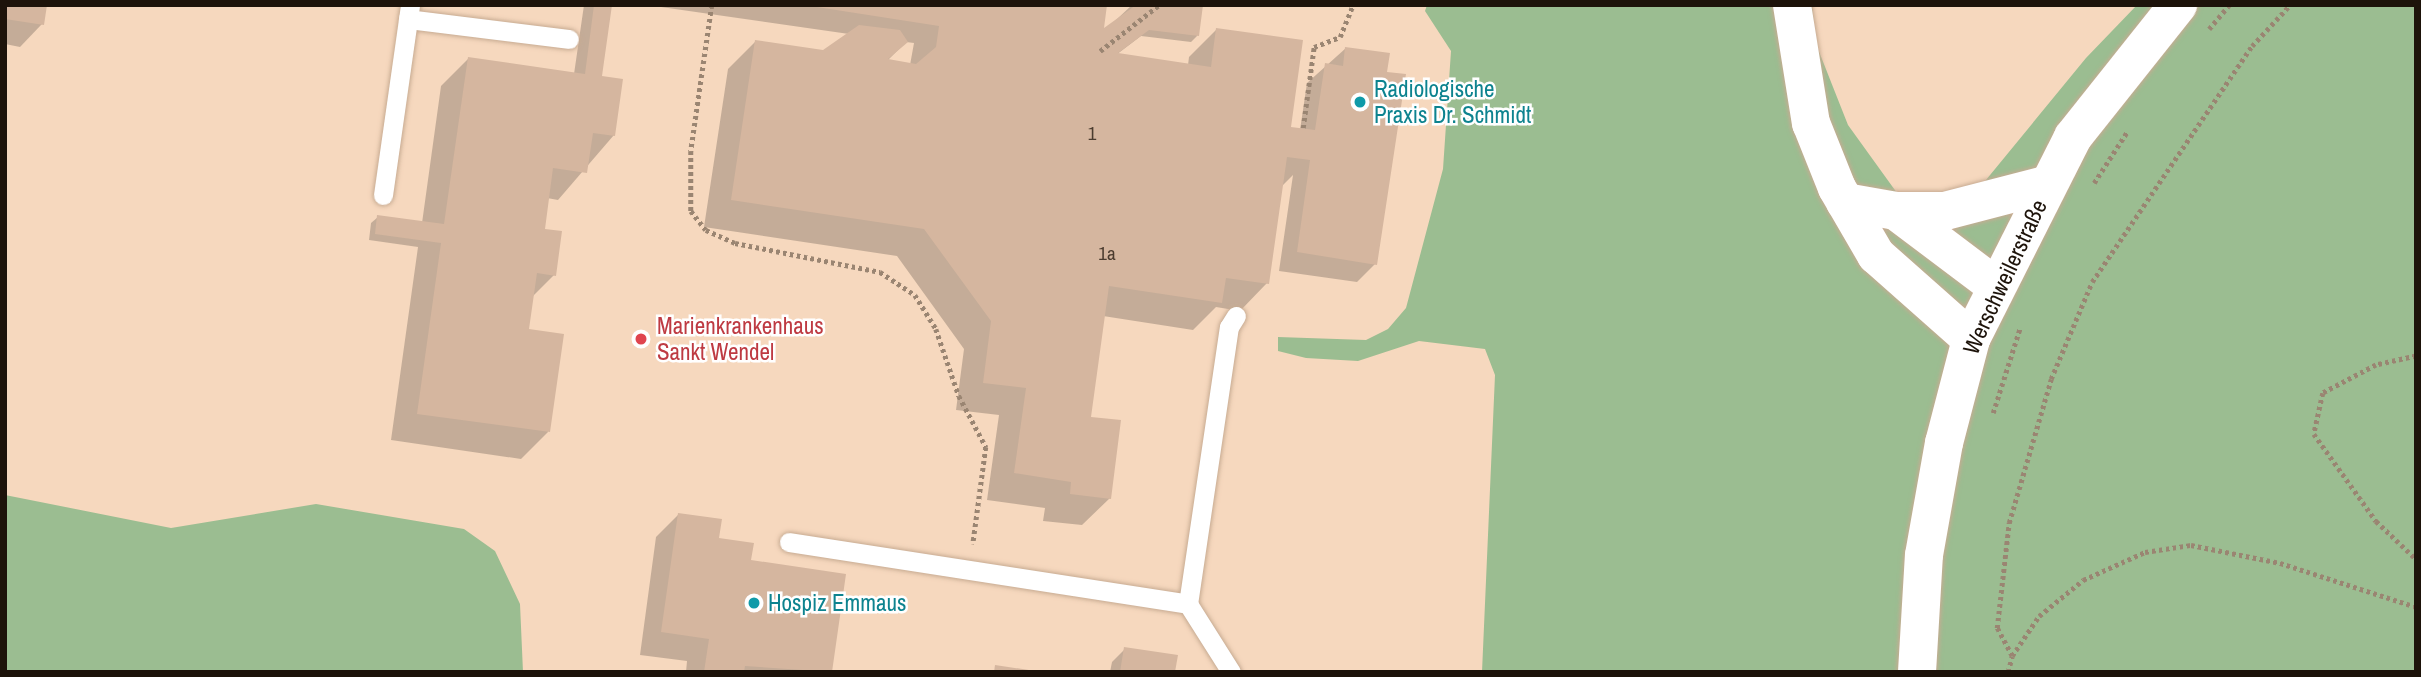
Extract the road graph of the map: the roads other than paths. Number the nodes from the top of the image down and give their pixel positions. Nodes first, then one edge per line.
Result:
1 (1792, 5) edge
2 (2178, 5) edge
3 (409, 12) edge
4 (569, 39) dead end
5 (2049, 184) junction
6 (383, 195) dead end
7 (1845, 202) junction
8 (1896, 211) junction
9 (1997, 287) junction
10 (1236, 316) dead end
11 (1971, 339) junction
12 (789, 542) dead end
13 (1188, 604) junction
14 (1231, 672) edge
15 (1917, 672) edge

1 - 7 street
2 - 5 street, Werschweilerstraße
3 - 4 lane
3 - 6 lane
5 - 8 street
5 - 9 street, Werschweilerstraße
7 - 8 street
7 - 11 street
8 - 9 street
9 - 11 street, Werschweilerstraße
10 - 13 lane
11 - 15 street, Werschweilerstraße
12 - 13 lane
13 - 14 lane

